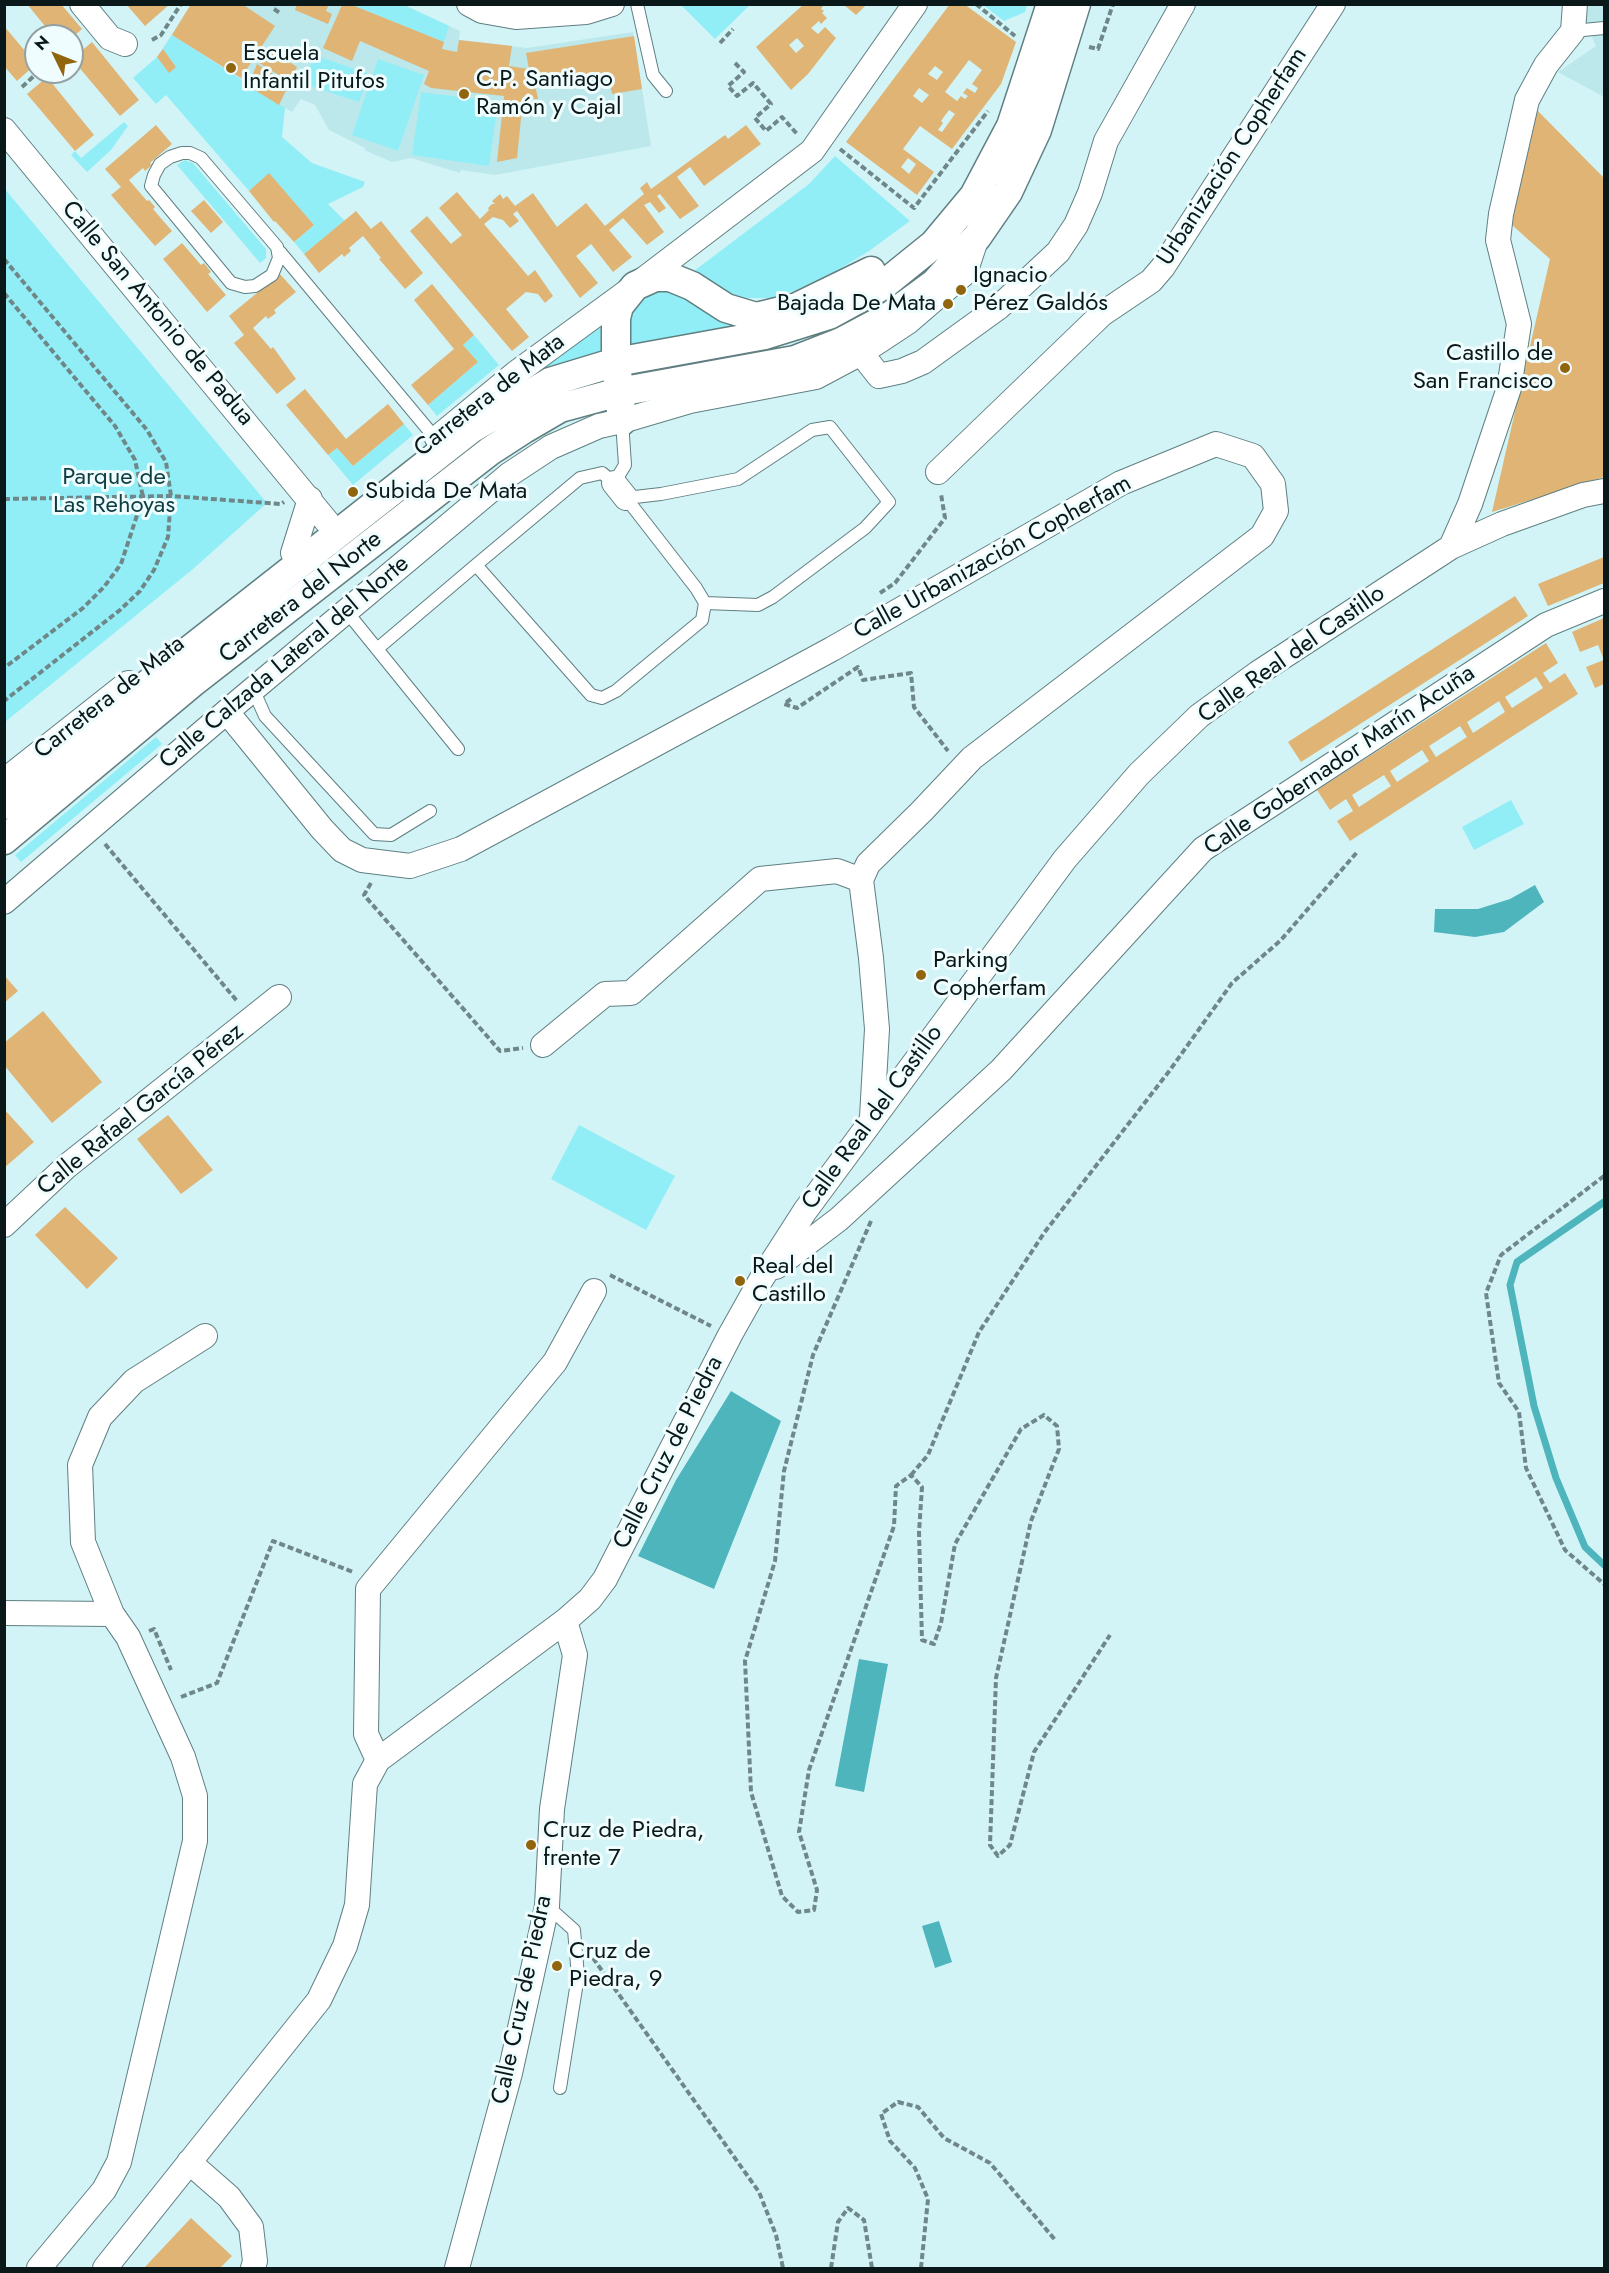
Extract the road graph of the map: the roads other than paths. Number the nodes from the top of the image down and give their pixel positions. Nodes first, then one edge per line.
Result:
1 (82, 4) edge
2 (469, 4) edge
3 (612, 4) edge
4 (637, 4) edge
5 (915, 4) edge
6 (1051, 4) edge
7 (1076, 4) edge
8 (1183, 4) edge
9 (1332, 4) edge
10 (1575, 4) edge
11 (1605, 28) edge
12 (1573, 31) junction
13 (125, 44) dead end
14 (666, 91) dead end
15 (1014, 118) junction
16 (4, 130) edge
17 (977, 237) junction
18 (280, 252) junction
19 (635, 286) junction
20 (861, 353) junction
21 (616, 362) junction
22 (619, 392) junction
23 (622, 421) junction
24 (436, 439) junction
25 (938, 472) road end
26 (620, 490) junction
27 (1605, 491) edge
28 (305, 493) junction
29 (328, 523) junction
30 (1451, 547) junction
31 (293, 553) junction
32 (476, 565) junction
33 (1605, 601) edge
34 (705, 603) junction
35 (347, 612) junction
36 (377, 649) junction
37 (253, 689) junction
38 (227, 712) junction
39 (458, 749) dead end
40 (4, 781) edge
41 (4, 805) edge
42 (430, 811) dead end
43 (4, 840) edge
44 (861, 880) junction
45 (4, 902) edge
46 (279, 997) dead end
47 (543, 1045) road end
48 (872, 1117) junction
49 (4, 1225) edge
50 (762, 1278) junction
51 (594, 1291) road end
52 (205, 1336) dead end
53 (4, 1613) edge
54 (112, 1614) junction
55 (565, 1621) junction
56 (378, 1760) junction
57 (547, 1906) junction
58 (560, 2088) dead end
59 (189, 2162) junction
60 (39, 2268) edge
61 (105, 2268) edge
62 (253, 2268) edge
63 (457, 2268) edge

1 - 13 street
2 - 3 street
4 - 14 lane
5 - 19 street, Carretera de Mata
6 - 15 street
7 - 17 street, Carretera del Norte
8 - 20 street
9 - 25 street, Urbanización Copherfam
10 - 12 street
11 - 12 lane
12 - 30 street
15 - 19 street
15 - 21 street, Carretera del Norte
16 - 28 street, Calle San Antonio de Padua
17 - 20 street, Calle Calzada Lateral del Norte
17 - 22 street, Carretera del Norte
18 - 18 lane
18 - 24 lane
19 - 21 street
19 - 24 street, Carretera de Mata
20 - 23 street, Calle Calzada Lateral del Norte
21 - 22 street
21 - 41 street, Carretera del Norte
22 - 23 street
22 - 43 street, Carretera del Norte
23 - 26 lane
23 - 35 street, Calle Calzada Lateral del Norte
24 - 29 street, Carretera de Mata
26 - 32 lane
26 - 34 lane
26 - 34 lane
27 - 30 street, Calle Real del Castillo
28 - 29 street, Calle San Antonio de Padua
28 - 31 street
29 - 31 street, Carretera de Mata
30 - 48 street, Calle Real del Castillo
31 - 40 street, Carretera de Mata
32 - 34 lane
32 - 36 lane
33 - 50 street, Calle Gobernador Marín Acuña
35 - 36 lane
35 - 37 street, Calle Calzada Lateral del Norte
36 - 39 lane
37 - 38 street, Calle Calzada Lateral del Norte
37 - 42 lane
38 - 44 street, Calle Urbanización Copherfam
38 - 45 street, Calle Calzada Lateral del Norte
44 - 47 street
44 - 48 street
46 - 49 street, Calle Rafael García Pérez
48 - 50 street, Calle Real del Castillo
50 - 55 street, Calle Cruz de Piedra
51 - 56 street
52 - 54 street
53 - 54 street
54 - 60 street
55 - 56 street, Calle Cruz de Piedra
55 - 57 street, Calle Cruz de Piedra
56 - 59 street
57 - 58 lane
57 - 63 street, Calle Cruz de Piedra
59 - 61 street
59 - 62 street

